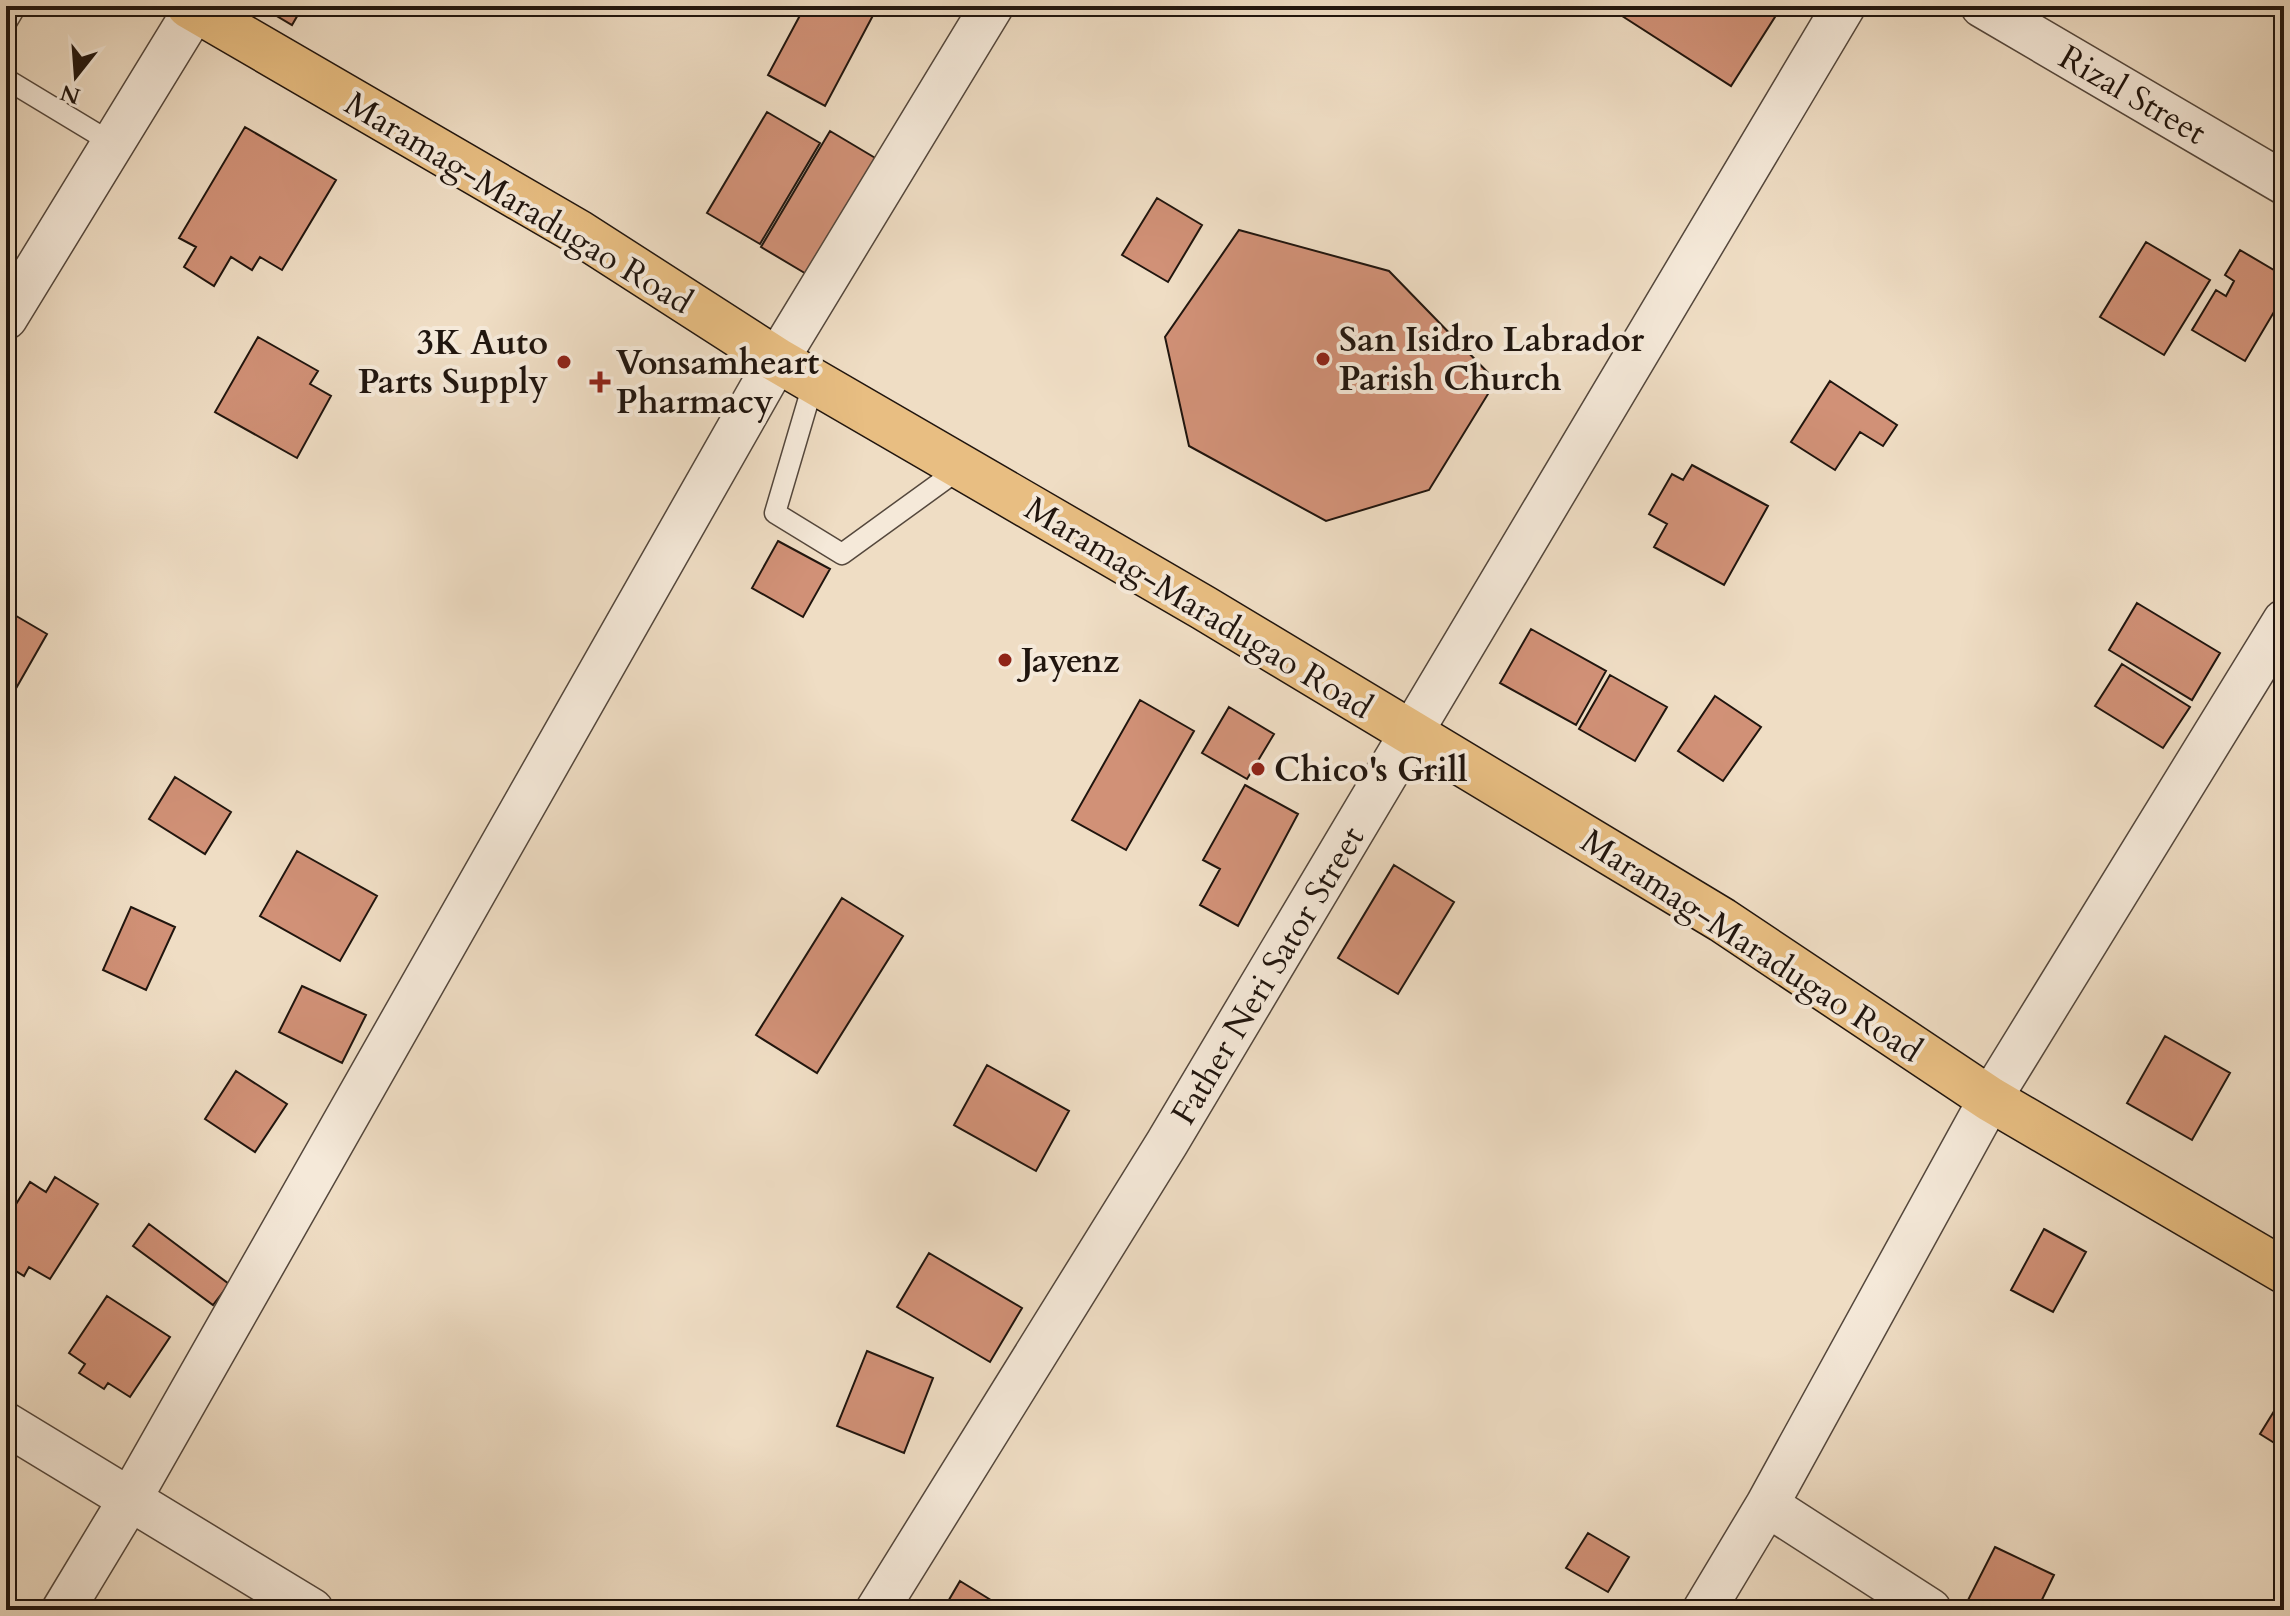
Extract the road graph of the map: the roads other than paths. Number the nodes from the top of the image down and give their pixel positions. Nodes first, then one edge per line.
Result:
1 (16, 6) edge
2 (992, 6) edge
3 (1844, 6) edge
4 (1982, 6) edge
5 (194, 7) edge
6 (6, 23) edge
7 (6, 79) edge
8 (112, 143) junction
9 (2284, 183) edge
10 (6, 318) edge
11 (795, 370) junction
12 (962, 467) junction
13 (2284, 621) edge
14 (1411, 733) junction
15 (1990, 1099) junction
16 (2284, 1271) edge
17 (6, 1424) edge
18 (130, 1499) junction
19 (1767, 1505) junction
20 (63, 1610) edge
21 (312, 1610) edge
22 (877, 1610) edge
23 (1704, 1610) edge
24 (1930, 1610) edge

1 - 6 lane
2 - 11 street
3 - 14 street, Father Neri Sator Street
4 - 9 street, Rizal Street
5 - 8 street
5 - 11 main road, Maramag-Maradugao Road
7 - 8 lane
8 - 10 street
11 - 12 main road, Maramag-Maradugao Road
11 - 12 lane
11 - 18 street
12 - 14 main road, Maramag-Maradugao Road
13 - 15 street
14 - 15 main road, Maramag-Maradugao Road
14 - 22 street, Father Neri Sator Street
15 - 16 main road, Maramag-Maradugao Road
15 - 19 street
17 - 18 street
18 - 20 street
18 - 21 street
19 - 23 street
19 - 24 street

